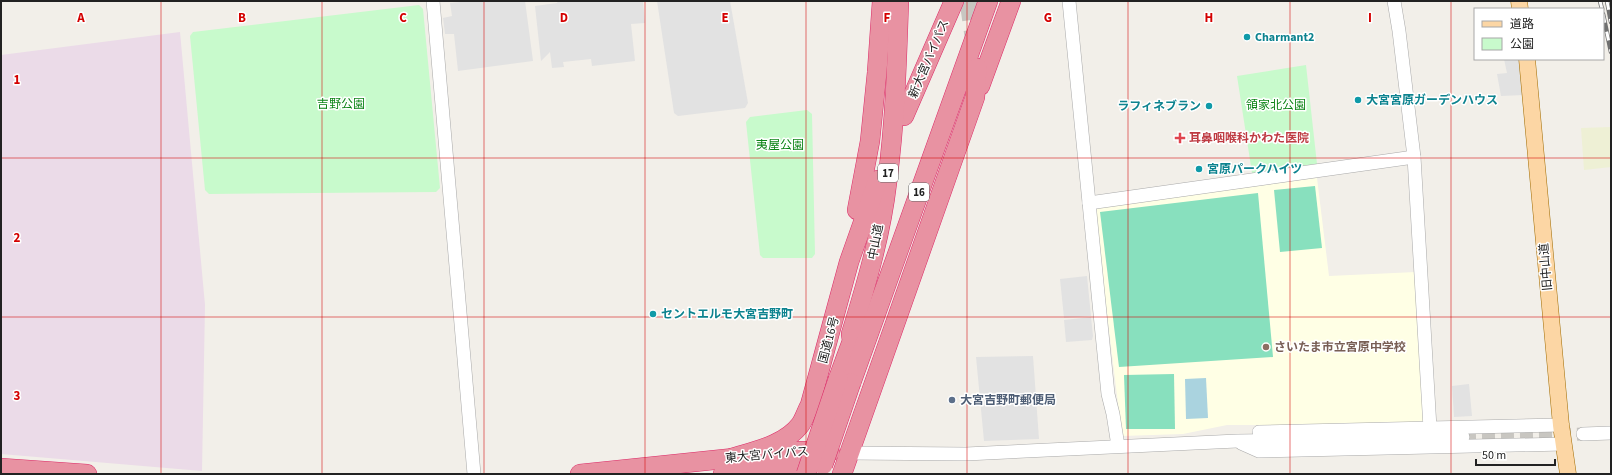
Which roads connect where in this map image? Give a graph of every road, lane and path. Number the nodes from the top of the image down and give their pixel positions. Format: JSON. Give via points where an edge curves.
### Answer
{"nodes":[{"id":1,"x":433,"y":1,"type":"edge"},
{"id":2,"x":882,"y":1,"type":"edge"},
{"id":3,"x":899,"y":1,"type":"edge"},
{"id":4,"x":954,"y":1,"type":"edge"},
{"id":5,"x":978,"y":1,"type":"edge"},
{"id":6,"x":988,"y":1,"type":"edge"},
{"id":7,"x":1012,"y":1,"type":"edge"},
{"id":8,"x":1068,"y":1,"type":"edge"},
{"id":9,"x":1394,"y":1,"type":"edge"},
{"id":10,"x":1527,"y":60,"type":"edge"},
{"id":11,"x":977,"y":68,"type":"dead end"},
{"id":12,"x":975,"y":97,"type":"junction"},
{"id":13,"x":904,"y":116,"type":"dead end"},
{"id":14,"x":1414,"y":157,"type":"junction"},
{"id":15,"x":878,"y":180,"type":"dead end"},
{"id":16,"x":1089,"y":203,"type":"junction"},
{"id":17,"x":849,"y":262,"type":"junction"},
{"id":18,"x":852,"y":341,"type":"junction"},
{"id":19,"x":844,"y":381,"type":"junction"},
{"id":20,"x":810,"y":405,"type":"junction"},
{"id":21,"x":1561,"y":425,"type":"junction"},
{"id":22,"x":1501,"y":426,"type":"junction"},
{"id":23,"x":1430,"y":428,"type":"junction"},
{"id":24,"x":1611,"y":433,"type":"edge"},
{"id":25,"x":1583,"y":434,"type":"tunnel mouth"},
{"id":26,"x":1463,"y":437,"type":"tunnel mouth"},
{"id":27,"x":1237,"y":441,"type":"junction"},
{"id":28,"x":1563,"y":444,"type":"junction"},
{"id":29,"x":1118,"y":446,"type":"junction"},
{"id":30,"x":1501,"y":446,"type":"junction"},
{"id":31,"x":849,"y":453,"type":"junction"},
{"id":32,"x":727,"y":466,"type":"edge"},
{"id":33,"x":799,"y":466,"type":"edge"},
{"id":34,"x":1,"y":468,"type":"edge"},
{"id":35,"x":87,"y":474,"type":"edge"},
{"id":36,"x":474,"y":474,"type":"edge"},
{"id":37,"x":580,"y":474,"type":"edge"},
{"id":38,"x":820,"y":474,"type":"edge"},
{"id":39,"x":842,"y":474,"type":"edge"},
{"id":40,"x":1568,"y":474,"type":"edge"}],
"edges":[{"from":1,"to":36,"type":"street"},
{"from":2,"to":17,"type":"highway","via":[[870,141]]},
{"from":3,"to":18,"type":"highway","name":"中山道","number":"17","via":[[887,184],[872,265],[851,334]]},
{"from":4,"to":13,"type":"highway","name":"新大宮バイパス"},
{"from":5,"to":18,"type":"highway","number":"16","via":[[876,271],[856,336]]},
{"from":6,"to":19,"type":"highway","number":"16"},
{"from":7,"to":12,"type":"highway","number":"16"},
{"from":8,"to":16,"type":"street"},
{"from":9,"to":14,"type":"street"},
{"from":10,"to":21,"type":"main road","name":"旧中山道"},
{"from":11,"to":12,"type":"highway"},
{"from":12,"to":31,"type":"highway","number":"16"},
{"from":14,"to":16,"type":"street"},
{"from":14,"to":23,"type":"street"},
{"from":15,"to":17,"type":"highway","name":"国道16号"},
{"from":16,"to":29,"type":"street","via":[[1108,394]]},
{"from":17,"to":20,"type":"highway","name":"国道16号"},
{"from":18,"to":19,"type":"highway","name":"中山道","number":"17"},
{"from":19,"to":33,"type":"highway","name":"中山道","number":"17","bridge":true},
{"from":19,"to":38,"type":"highway","number":"17","bridge":true},
{"from":20,"to":31,"type":"highway","via":[[819,430],[840,449]]},
{"from":20,"to":32,"type":"highway","name":"国道16号","via":[[800,425],[792,434]]},
{"from":21,"to":22,"type":"street"},
{"from":21,"to":28,"type":"main road","name":"旧中山道"},
{"from":22,"to":23,"type":"street"},
{"from":22,"to":30,"type":"street","via":[[1504,436]]},
{"from":23,"to":27,"type":"street","via":[[1259,432]]},
{"from":24,"to":25,"type":"street"},
{"from":26,"to":27,"type":"street"},
{"from":27,"to":29,"type":"street"},
{"from":27,"to":30,"type":"street","via":[[1259,451]]},
{"from":28,"to":30,"type":"street"},
{"from":28,"to":40,"type":"main road","name":"旧中山道"},
{"from":29,"to":31,"type":"street","via":[[966,454]]},
{"from":31,"to":33,"type":"highway","name":"東大宮バイパス"},
{"from":31,"to":39,"type":"highway"},
{"from":32,"to":33,"type":"highway","name":"東大宮バイパス"},
{"from":32,"to":37,"type":"highway","name":"東大宮バイパス"},
{"from":34,"to":35,"type":"highway"}]}
